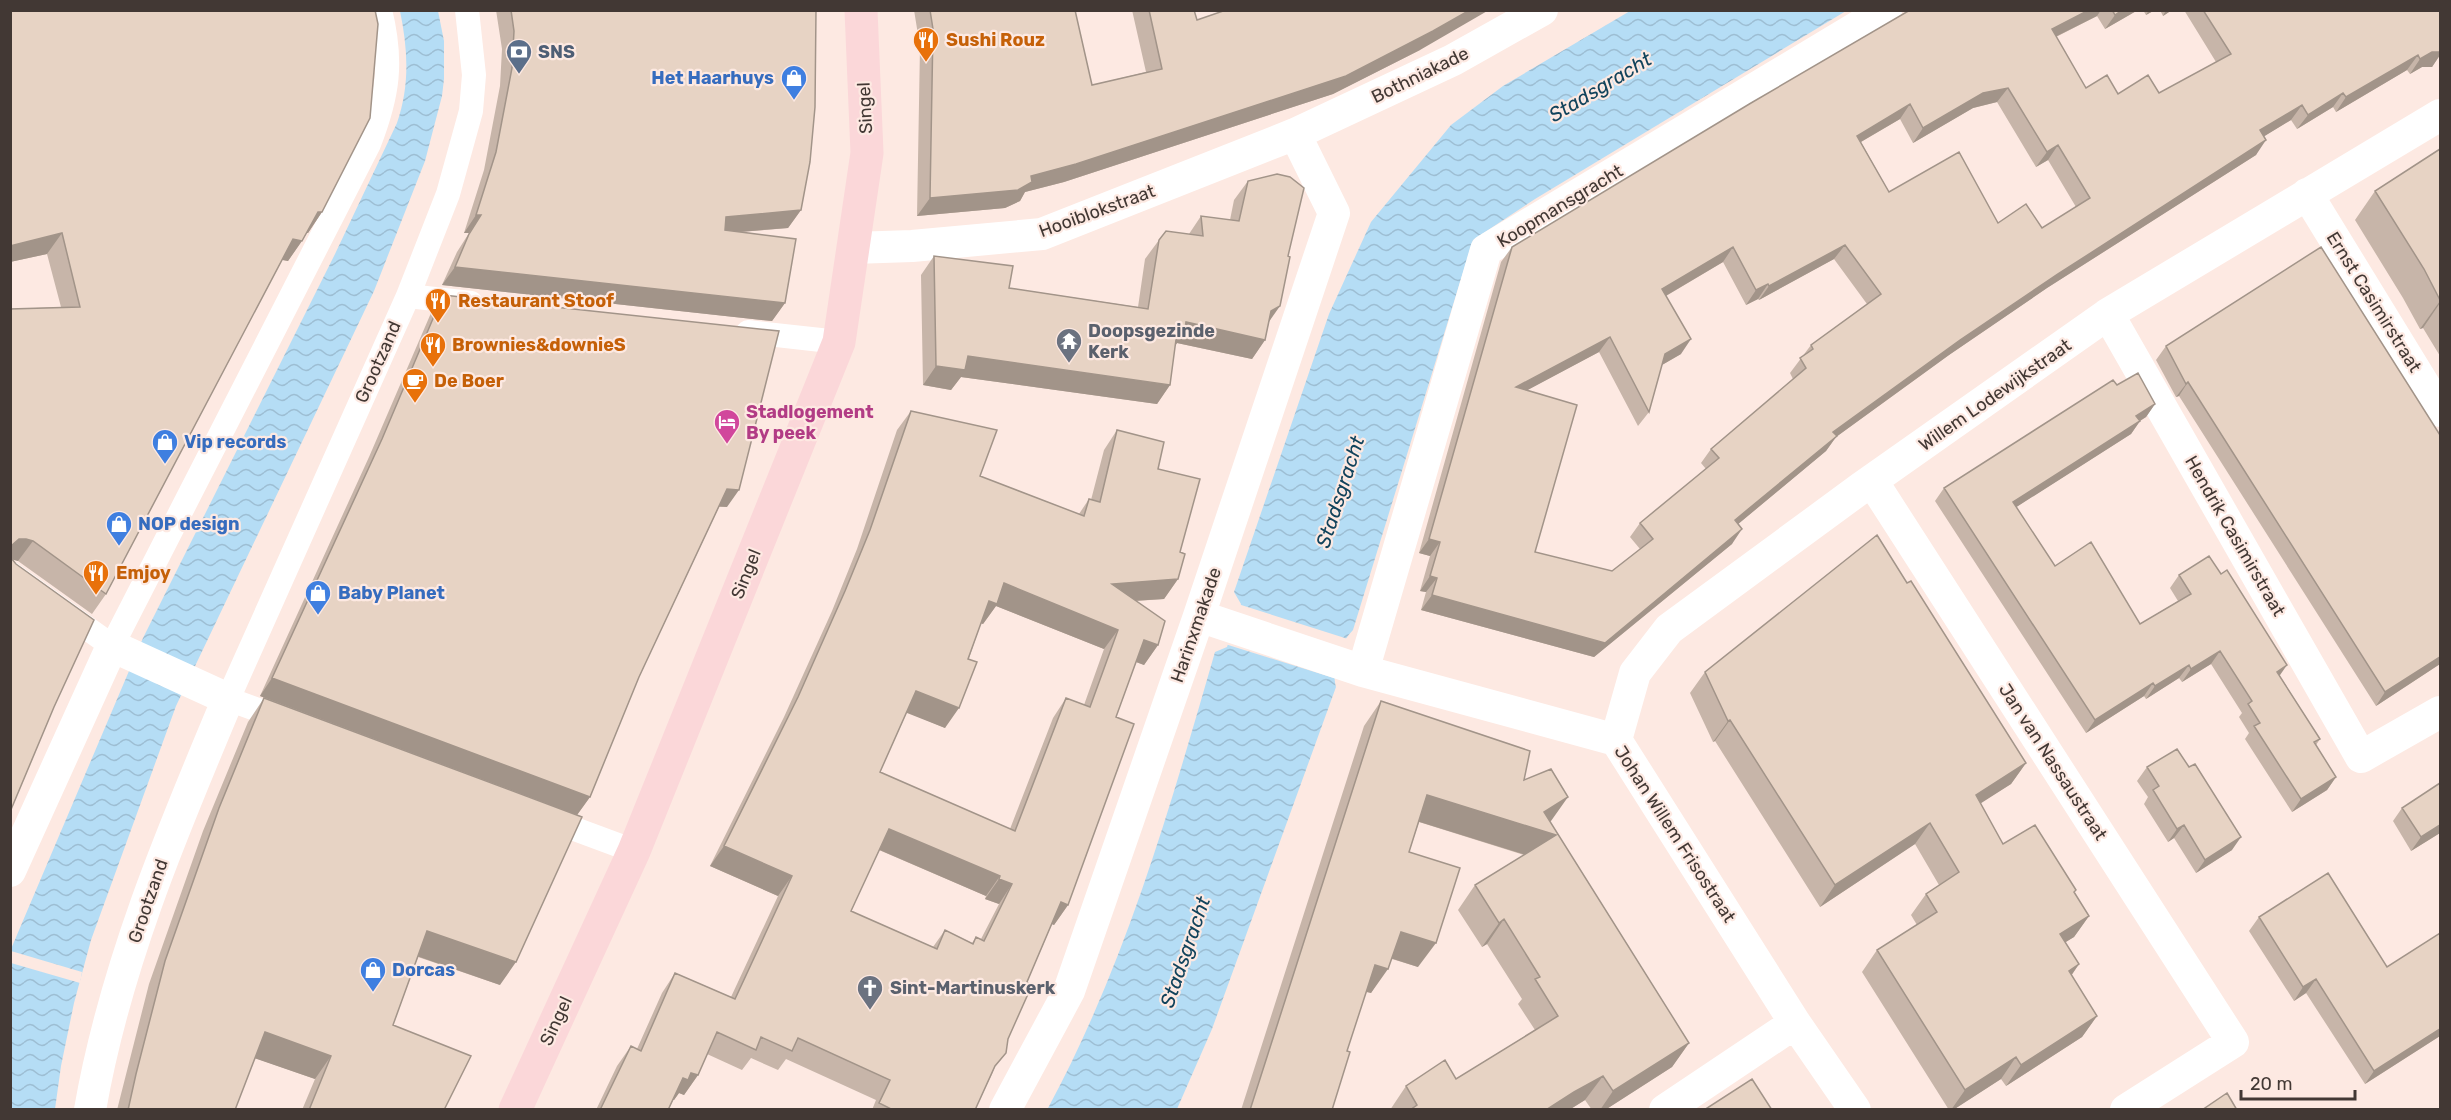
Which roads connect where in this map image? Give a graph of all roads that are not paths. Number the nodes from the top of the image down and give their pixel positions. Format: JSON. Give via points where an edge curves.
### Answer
{"nodes":[{"id":1,"x":380,"y":10,"type":"edge"},
{"id":2,"x":467,"y":10,"type":"edge"},
{"id":3,"x":861,"y":10,"type":"edge"},
{"id":4,"x":1542,"y":10,"type":"edge"},
{"id":5,"x":1886,"y":10,"type":"edge"},
{"id":6,"x":2440,"y":115,"type":"edge"},
{"id":7,"x":1295,"y":134,"type":"junction"},
{"id":8,"x":2307,"y":194,"type":"junction"},
{"id":9,"x":853,"y":248,"type":"junction"},
{"id":10,"x":408,"y":296,"type":"junction"},
{"id":11,"x":497,"y":306,"type":"edge"},
{"id":12,"x":2108,"y":314,"type":"junction"},
{"id":13,"x":729,"y":330,"type":"edge"},
{"id":14,"x":840,"y":342,"type":"junction"},
{"id":15,"x":2440,"y":411,"type":"edge"},
{"id":16,"x":1872,"y":481,"type":"junction"},
{"id":17,"x":10,"y":573,"type":"edge"},
{"id":18,"x":1212,"y":621,"type":"junction"},
{"id":19,"x":123,"y":651,"type":"junction"},
{"id":20,"x":1354,"y":667,"type":"junction"},
{"id":21,"x":228,"y":699,"type":"junction"},
{"id":22,"x":2440,"y":712,"type":"edge"},
{"id":23,"x":305,"y":728,"type":"edge"},
{"id":24,"x":1616,"y":740,"type":"junction"},
{"id":25,"x":524,"y":810,"type":"edge"},
{"id":26,"x":634,"y":851,"type":"junction"},
{"id":27,"x":10,"y":871,"type":"edge"},
{"id":28,"x":1795,"y":1023,"type":"junction"},
{"id":29,"x":90,"y":1110,"type":"edge"},
{"id":30,"x":515,"y":1110,"type":"edge"},
{"id":31,"x":1005,"y":1110,"type":"edge"},
{"id":32,"x":1665,"y":1110,"type":"edge"},
{"id":33,"x":1854,"y":1110,"type":"edge"},
{"id":34,"x":2126,"y":1110,"type":"edge"}],
"edges":[{"from":1,"to":19,"type":"street","via":[[387,76],[385,99],[369,144]]},
{"from":2,"to":10,"type":"street","name":"Grootzand","via":[[474,75],[471,111],[448,194]]},
{"from":3,"to":9,"type":"main road","name":"Singel","via":[[867,153]]},
{"from":4,"to":7,"type":"street","name":"Bothniakade","via":[[1453,60]]},
{"from":5,"to":20,"type":"street","name":"Koopmansgracht","via":[[1486,250]]},
{"from":6,"to":8,"type":"street","name":"Willem Lodewijkstraat"},
{"from":7,"to":9,"type":"street","name":"Hooiblokstraat","via":[[1042,234]]},
{"from":7,"to":18,"type":"street","name":"Harinxmakade","via":[[1334,213]]},
{"from":8,"to":12,"type":"street","name":"Willem Lodewijkstraat"},
{"from":8,"to":15,"type":"street","name":"Ernst Casimirstraat"},
{"from":9,"to":14,"type":"main road","name":"Singel"},
{"from":10,"to":11,"type":"street"},
{"from":10,"to":21,"type":"street","name":"Grootzand"},
{"from":12,"to":16,"type":"street","name":"Willem Lodewijkstraat"},
{"from":12,"to":22,"type":"street","name":"Hendrik Casimirstraat","via":[[2361,758]]},
{"from":13,"to":14,"type":"street"},
{"from":14,"to":26,"type":"main road","name":"Singel"},
{"from":16,"to":24,"type":"street","name":"Willem Lodewijkstraat","via":[[1669,629],[1635,673]]},
{"from":16,"to":34,"type":"street","name":"Jan van Nassaustraat","via":[[2234,1042]]},
{"from":17,"to":19,"type":"street"},
{"from":18,"to":20,"type":"street","name":"Johan Willem Frisostraat"},
{"from":18,"to":31,"type":"street","name":"Harinxmakade","via":[[1069,991]]},
{"from":19,"to":21,"type":"street"},
{"from":19,"to":27,"type":"street"},
{"from":20,"to":24,"type":"street","name":"Johan Willem Frisostraat"},
{"from":21,"to":23,"type":"street"},
{"from":21,"to":29,"type":"street","name":"Grootzand","via":[[170,837],[129,955],[107,1025]]},
{"from":24,"to":28,"type":"street","name":"Johan Willem Frisostraat"},
{"from":25,"to":26,"type":"street"},
{"from":26,"to":30,"type":"main road","name":"Singel"},
{"from":28,"to":32,"type":"street"},
{"from":28,"to":33,"type":"street","name":"Johan Willem Frisostraat"}]}
